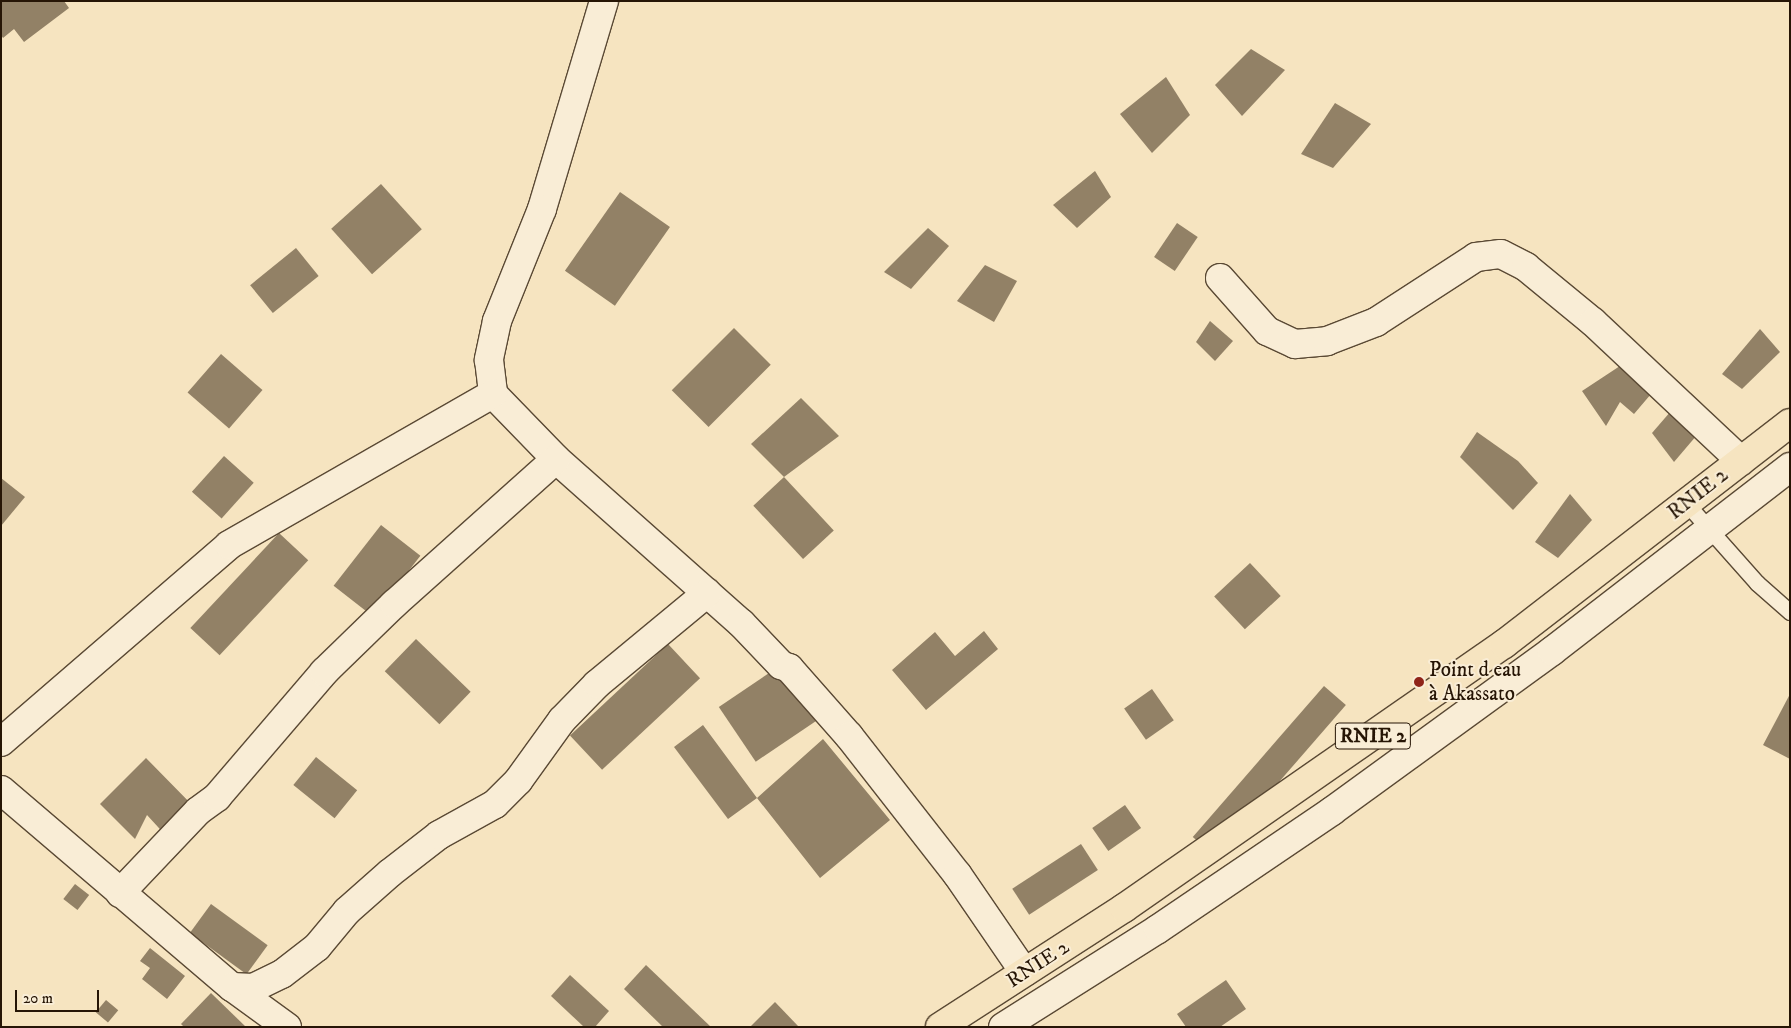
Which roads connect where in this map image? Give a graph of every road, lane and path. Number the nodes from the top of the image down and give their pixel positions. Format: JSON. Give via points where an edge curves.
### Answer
{"nodes":[{"id":1,"x":604,"y":1,"type":"edge"},
{"id":2,"x":1220,"y":278,"type":"dead end"},
{"id":3,"x":494,"y":394,"type":"junction"},
{"id":4,"x":1790,"y":423,"type":"edge"},
{"id":5,"x":556,"y":459,"type":"junction"},
{"id":6,"x":1741,"y":461,"type":"junction"},
{"id":7,"x":1790,"y":467,"type":"edge"},
{"id":8,"x":1686,"y":504,"type":"junction"},
{"id":9,"x":1710,"y":530,"type":"junction"},
{"id":10,"x":708,"y":593,"type":"junction"},
{"id":11,"x":1790,"y":612,"type":"edge"},
{"id":12,"x":1,"y":742,"type":"edge"},
{"id":13,"x":1,"y":790,"type":"edge"},
{"id":14,"x":120,"y":893,"type":"junction"},
{"id":15,"x":1024,"y":972,"type":"junction"},
{"id":16,"x":232,"y":987,"type":"junction"},
{"id":17,"x":979,"y":1003,"type":"junction"},
{"id":18,"x":1011,"y":1025,"type":"edge"},
{"id":19,"x":287,"y":1027,"type":"edge"},
{"id":20,"x":940,"y":1027,"type":"edge"}],
"edges":[{"from":1,"to":3,"type":"street","via":[[542,209],[497,321],[489,360]]},
{"from":2,"to":6,"type":"street","via":[[1267,331],[1295,344],[1327,341],[1376,322],[1476,257],[1501,254],[1526,267],[1593,322]]},
{"from":3,"to":5,"type":"street"},
{"from":3,"to":12,"type":"street","via":[[229,545]]},
{"from":4,"to":6,"type":"highway","name":"RNIE 2","number":"RNIE 2"},
{"from":5,"to":10,"type":"street"},
{"from":5,"to":14,"type":"street","via":[[394,604],[324,672],[217,797],[191,818]]},
{"from":6,"to":8,"type":"highway","name":"RNIE 2","number":"RNIE 2"},
{"from":7,"to":9,"type":"street"},
{"from":8,"to":9,"type":"lane"},
{"from":8,"to":15,"type":"highway","name":"RNIE 2","number":"RNIE 2","via":[[1504,644],[1148,892]]},
{"from":9,"to":11,"type":"lane","via":[[1757,583]]},
{"from":9,"to":18,"type":"street","via":[[1552,651],[1332,811]]},
{"from":10,"to":15,"type":"street","via":[[781,665],[789,668],[849,736],[957,874]]},
{"from":10,"to":16,"type":"street","via":[[598,684],[568,714],[518,781],[495,804],[439,836],[390,873],[347,911],[316,947],[282,974],[254,988]]},
{"from":13,"to":14,"type":"street"},
{"from":14,"to":16,"type":"street"},
{"from":15,"to":17,"type":"highway","name":"RNIE 2","number":"RNIE 2"},
{"from":16,"to":19,"type":"street"},
{"from":17,"to":18,"type":"street"},
{"from":17,"to":20,"type":"highway","name":"RNIE 2","number":"RNIE 2"}]}
